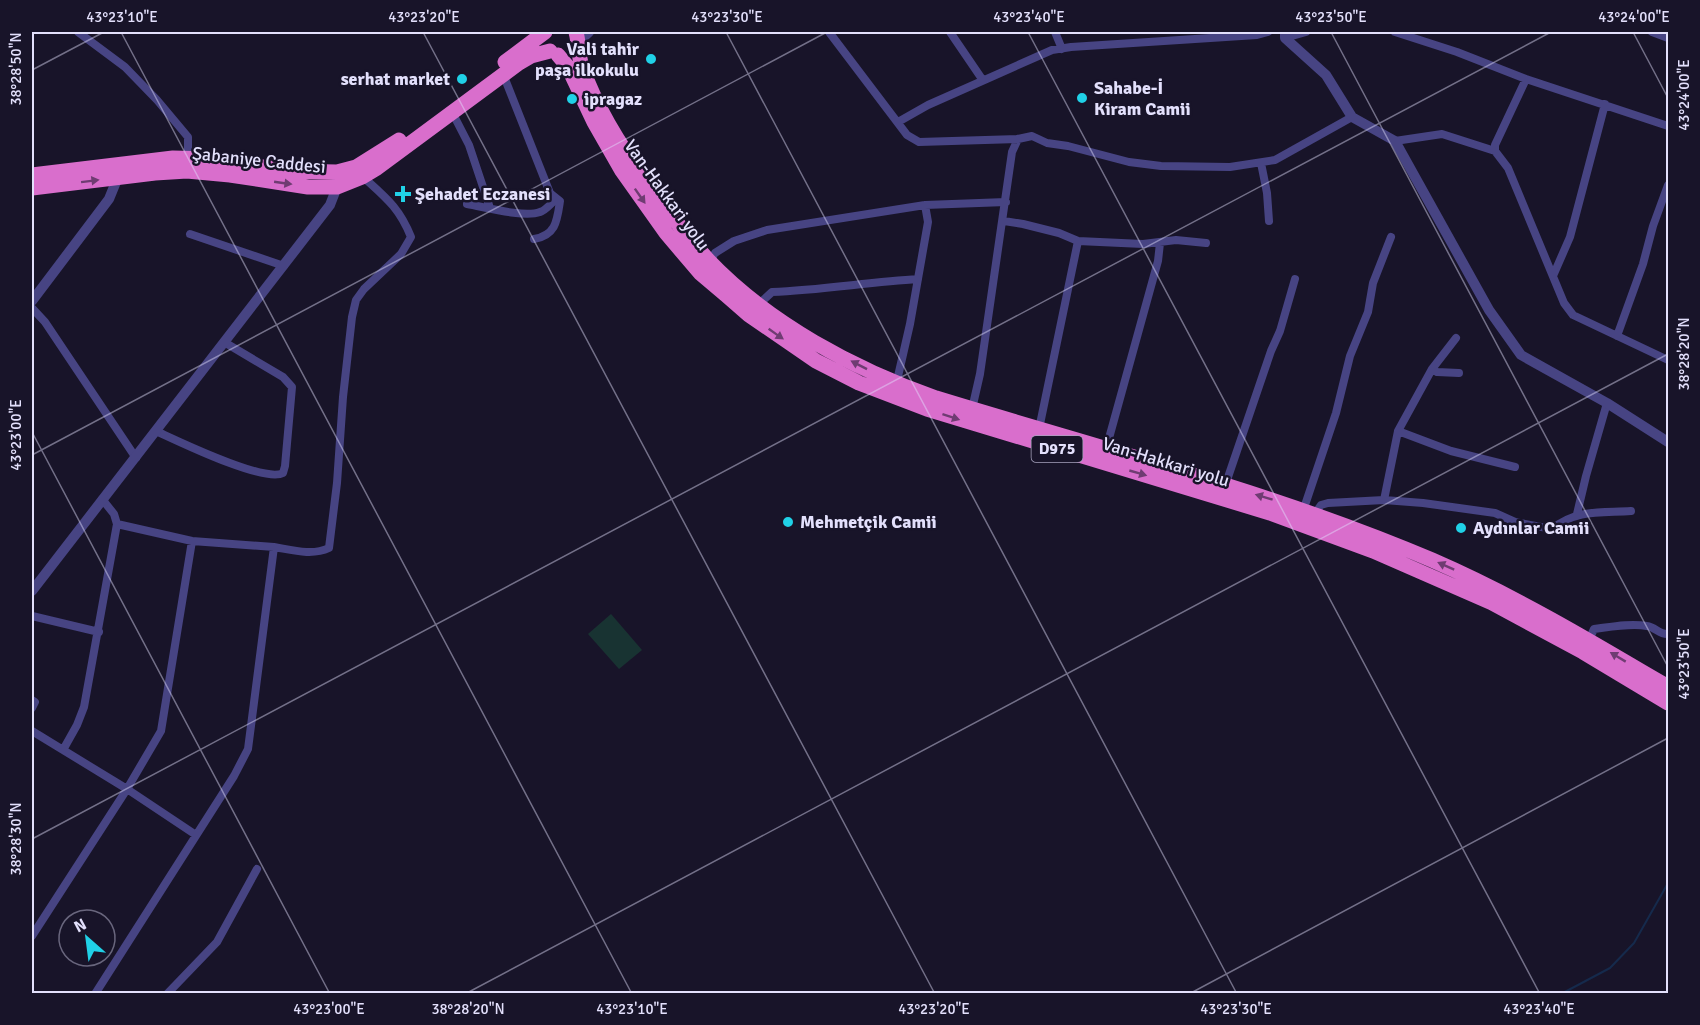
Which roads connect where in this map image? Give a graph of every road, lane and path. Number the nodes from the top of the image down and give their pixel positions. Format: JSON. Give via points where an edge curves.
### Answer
{"nodes":[{"id":1,"x":78,"y":32,"type":"edge"},
{"id":2,"x":545,"y":32,"type":"edge"},
{"id":3,"x":589,"y":32,"type":"edge"},
{"id":4,"x":829,"y":32,"type":"edge"},
{"id":5,"x":950,"y":32,"type":"edge"},
{"id":6,"x":1055,"y":32,"type":"edge"},
{"id":7,"x":1268,"y":32,"type":"edge"},
{"id":8,"x":1306,"y":32,"type":"edge"},
{"id":9,"x":1395,"y":32,"type":"edge"},
{"id":10,"x":1652,"y":32,"type":"edge"},
{"id":11,"x":1285,"y":35,"type":"edge"},
{"id":12,"x":576,"y":38,"type":"edge"},
{"id":13,"x":1668,"y":38,"type":"edge"},
{"id":14,"x":1062,"y":49,"type":"junction"},
{"id":15,"x":554,"y":53,"type":"junction"},
{"id":16,"x":503,"y":74,"type":"junction"},
{"id":17,"x":982,"y":79,"type":"junction"},
{"id":18,"x":1526,"y":79,"type":"junction"},
{"id":19,"x":1605,"y":104,"type":"junction"},
{"id":20,"x":452,"y":112,"type":"junction"},
{"id":21,"x":1352,"y":117,"type":"junction"},
{"id":22,"x":898,"y":122,"type":"junction"},
{"id":23,"x":1668,"y":126,"type":"edge"},
{"id":24,"x":1018,"y":139,"type":"junction"},
{"id":25,"x":1395,"y":141,"type":"junction"},
{"id":26,"x":1495,"y":151,"type":"junction"},
{"id":27,"x":188,"y":159,"type":"junction"},
{"id":28,"x":1261,"y":163,"type":"junction"},
{"id":29,"x":627,"y":167,"type":"junction"},
{"id":30,"x":359,"y":172,"type":"junction"},
{"id":31,"x":32,"y":175,"type":"edge"},
{"id":32,"x":118,"y":177,"type":"junction"},
{"id":33,"x":337,"y":180,"type":"junction"},
{"id":34,"x":1668,"y":185,"type":"edge"},
{"id":35,"x":32,"y":188,"type":"edge"},
{"id":36,"x":550,"y":193,"type":"junction"},
{"id":37,"x":1006,"y":202,"type":"junction"},
{"id":38,"x":467,"y":204,"type":"dead end"},
{"id":39,"x":925,"y":205,"type":"junction"},
{"id":40,"x":490,"y":208,"type":"junction"},
{"id":41,"x":1004,"y":221,"type":"junction"},
{"id":42,"x":1269,"y":221,"type":"dead end"},
{"id":43,"x":190,"y":234,"type":"dead end"},
{"id":44,"x":1391,"y":237,"type":"dead end"},
{"id":45,"x":534,"y":240,"type":"dead end"},
{"id":46,"x":1078,"y":241,"type":"junction"},
{"id":47,"x":1160,"y":243,"type":"junction"},
{"id":48,"x":1206,"y":243,"type":"dead end"},
{"id":49,"x":710,"y":261,"type":"junction"},
{"id":50,"x":284,"y":266,"type":"junction"},
{"id":51,"x":1553,"y":276,"type":"junction"},
{"id":52,"x":918,"y":279,"type":"junction"},
{"id":53,"x":1295,"y":279,"type":"dead end"},
{"id":54,"x":32,"y":301,"type":"edge"},
{"id":55,"x":759,"y":304,"type":"junction"},
{"id":56,"x":32,"y":308,"type":"edge"},
{"id":57,"x":1617,"y":336,"type":"junction"},
{"id":58,"x":1456,"y":338,"type":"dead end"},
{"id":59,"x":224,"y":342,"type":"junction"},
{"id":60,"x":823,"y":346,"type":"junction"},
{"id":61,"x":1668,"y":360,"type":"edge"},
{"id":62,"x":816,"y":361,"type":"junction"},
{"id":63,"x":1432,"y":369,"type":"junction"},
{"id":64,"x":1459,"y":373,"type":"dead end"},
{"id":65,"x":895,"y":391,"type":"junction"},
{"id":66,"x":1607,"y":403,"type":"junction"},
{"id":67,"x":972,"y":409,"type":"junction"},
{"id":68,"x":1039,"y":429,"type":"junction"},
{"id":69,"x":156,"y":431,"type":"junction"},
{"id":70,"x":1398,"y":431,"type":"junction"},
{"id":71,"x":1668,"y":442,"type":"edge"},
{"id":72,"x":1106,"y":449,"type":"junction"},
{"id":73,"x":136,"y":458,"type":"junction"},
{"id":74,"x":1515,"y":467,"type":"dead end"},
{"id":75,"x":1222,"y":491,"type":"junction"},
{"id":76,"x":102,"y":499,"type":"junction"},
{"id":77,"x":1384,"y":500,"type":"junction"},
{"id":78,"x":1631,"y":511,"type":"dead end"},
{"id":79,"x":1308,"y":513,"type":"junction"},
{"id":80,"x":1577,"y":514,"type":"junction"},
{"id":81,"x":117,"y":524,"type":"junction"},
{"id":82,"x":192,"y":541,"type":"junction"},
{"id":83,"x":274,"y":548,"type":"junction"},
{"id":84,"x":32,"y":591,"type":"edge"},
{"id":85,"x":32,"y":616,"type":"edge"},
{"id":86,"x":99,"y":632,"type":"junction"},
{"id":87,"x":1668,"y":634,"type":"edge"},
{"id":88,"x":1588,"y":640,"type":"junction"},
{"id":89,"x":1668,"y":687,"type":"edge"},
{"id":90,"x":32,"y":700,"type":"edge"},
{"id":91,"x":1668,"y":703,"type":"edge"},
{"id":92,"x":32,"y":708,"type":"edge"},
{"id":93,"x":32,"y":731,"type":"edge"},
{"id":94,"x":63,"y":750,"type":"junction"},
{"id":95,"x":127,"y":789,"type":"junction"},
{"id":96,"x":196,"y":836,"type":"junction"},
{"id":97,"x":257,"y":869,"type":"dead end"},
{"id":98,"x":32,"y":936,"type":"edge"},
{"id":99,"x":95,"y":993,"type":"edge"},
{"id":100,"x":167,"y":993,"type":"edge"}],
"edges":[{"from":1,"to":27,"type":"street","via":[[125,67],[157,99],[188,137]]},
{"from":2,"to":15,"type":"highway","name":"Van-Hakkari yolu","via":[[544,42]]},
{"from":2,"to":30,"type":"highway"},
{"from":3,"to":12,"type":"street"},
{"from":4,"to":22,"type":"street"},
{"from":5,"to":17,"type":"street"},
{"from":6,"to":14,"type":"street"},
{"from":7,"to":14,"type":"street"},
{"from":8,"to":11,"type":"street"},
{"from":9,"to":18,"type":"street"},
{"from":10,"to":13,"type":"street"},
{"from":11,"to":21,"type":"street","via":[[1326,75]]},
{"from":12,"to":15,"type":"highway","name":"Şabaniye Caddesi","via":[[569,52]]},
{"from":12,"to":29,"type":"highway","number":"D975","via":[[582,68]]},
{"from":14,"to":17,"type":"street"},
{"from":15,"to":16,"type":"highway","name":"Şabaniye Caddesi","via":[[531,56]]},
{"from":15,"to":29,"type":"highway","name":"Van-Hakkari yolu","number":"D975","via":[[568,67],[594,122]]},
{"from":16,"to":20,"type":"highway","name":"Şabaniye Caddesi"},
{"from":16,"to":36,"type":"street"},
{"from":17,"to":22,"type":"street"},
{"from":18,"to":19,"type":"street"},
{"from":18,"to":26,"type":"street"},
{"from":19,"to":23,"type":"street"},
{"from":19,"to":51,"type":"street","via":[[1570,237]]},
{"from":20,"to":30,"type":"highway","name":"Şabaniye Caddesi","via":[[385,163]]},
{"from":20,"to":40,"type":"street","via":[[469,145]]},
{"from":21,"to":25,"type":"street"},
{"from":21,"to":28,"type":"street","via":[[1275,160]]},
{"from":22,"to":24,"type":"street","via":[[907,135],[919,142]]},
{"from":24,"to":28,"type":"street","via":[[1032,136],[1047,143],[1161,166],[1230,167]]},
{"from":24,"to":37,"type":"street","via":[[1012,152]]},
{"from":25,"to":26,"type":"street","via":[[1442,134]]},
{"from":25,"to":66,"type":"street","via":[[1489,310],[1521,355]]},
{"from":26,"to":51,"type":"street","via":[[1508,168]]},
{"from":27,"to":31,"type":"highway"},
{"from":27,"to":33,"type":"highway","via":[[212,159]]},
{"from":28,"to":42,"type":"street"},
{"from":29,"to":49,"type":"highway","number":"D975"},
{"from":29,"to":62,"type":"highway","name":"Van-Hakkari yolu","number":"D975","one_way":true,"via":[[666,233],[700,273],[749,315]]},
{"from":30,"to":33,"type":"highway","name":"Şabaniye Caddesi"},
{"from":30,"to":83,"type":"street","via":[[403,216],[411,237],[401,254],[364,289],[352,317],[329,548],[321,552]]},
{"from":32,"to":33,"type":"highway","name":"Şabaniye Caddesi","one_way":true,"via":[[169,171],[212,172],[308,187]]},
{"from":35,"to":32,"type":"highway","name":"Şabaniye Caddesi","one_way":true},
{"from":32,"to":54,"type":"street","via":[[109,199]]},
{"from":33,"to":50,"type":"street","via":[[330,205]]},
{"from":34,"to":57,"type":"street"},
{"from":36,"to":40,"type":"street","via":[[552,203],[541,212]]},
{"from":36,"to":45,"type":"street","via":[[560,201],[553,230]]},
{"from":37,"to":39,"type":"street"},
{"from":37,"to":41,"type":"street"},
{"from":38,"to":40,"type":"street"},
{"from":39,"to":49,"type":"street","via":[[767,230],[734,241]]},
{"from":39,"to":52,"type":"street","via":[[928,222]]},
{"from":41,"to":46,"type":"street"},
{"from":41,"to":67,"type":"street"},
{"from":43,"to":50,"type":"street"},
{"from":44,"to":79,"type":"street","via":[[1350,356]]},
{"from":46,"to":47,"type":"street"},
{"from":46,"to":68,"type":"street"},
{"from":47,"to":48,"type":"street"},
{"from":47,"to":72,"type":"street"},
{"from":49,"to":55,"type":"highway","number":"D975"},
{"from":50,"to":59,"type":"street"},
{"from":51,"to":57,"type":"street","via":[[1573,315]]},
{"from":52,"to":55,"type":"street","via":[[772,292]]},
{"from":52,"to":65,"type":"street"},
{"from":53,"to":75,"type":"street"},
{"from":55,"to":60,"type":"highway","number":"D975"},
{"from":56,"to":73,"type":"street"},
{"from":57,"to":61,"type":"street"},
{"from":58,"to":63,"type":"street"},
{"from":59,"to":69,"type":"street"},
{"from":59,"to":69,"type":"street","via":[[283,377],[292,387],[283,473],[278,476],[240,466]]},
{"from":60,"to":62,"type":"highway"},
{"from":65,"to":60,"type":"highway","number":"D975","one_way":true},
{"from":62,"to":65,"type":"highway","name":"Van-Hakkari yolu","number":"D975"},
{"from":63,"to":64,"type":"street"},
{"from":63,"to":70,"type":"street"},
{"from":65,"to":67,"type":"highway","number":"D975"},
{"from":65,"to":75,"type":"highway","name":"Van-Hakkari yolu","number":"D975","one_way":true,"via":[[966,422]]},
{"from":66,"to":71,"type":"street"},
{"from":66,"to":80,"type":"street"},
{"from":67,"to":68,"type":"highway","number":"D975"},
{"from":68,"to":72,"type":"highway","number":"D975"},
{"from":69,"to":73,"type":"street"},
{"from":70,"to":74,"type":"street","via":[[1451,452]]},
{"from":70,"to":77,"type":"street"},
{"from":72,"to":75,"type":"highway","number":"D975"},
{"from":73,"to":76,"type":"street"},
{"from":79,"to":75,"type":"highway","number":"D975","one_way":true},
{"from":75,"to":91,"type":"highway","name":"Van-Hakkari yolu","number":"D975","via":[[1457,586],[1538,626]]},
{"from":76,"to":81,"type":"street"},
{"from":76,"to":84,"type":"street"},
{"from":77,"to":79,"type":"street","via":[[1328,503]]},
{"from":77,"to":80,"type":"street","via":[[1495,513],[1515,522],[1552,529]]},
{"from":78,"to":80,"type":"street"},
{"from":88,"to":79,"type":"highway","number":"D975","one_way":true,"via":[[1461,573]]},
{"from":81,"to":82,"type":"street"},
{"from":81,"to":86,"type":"street"},
{"from":82,"to":83,"type":"street"},
{"from":82,"to":95,"type":"street","via":[[161,731]]},
{"from":83,"to":96,"type":"street","via":[[248,748]]},
{"from":85,"to":86,"type":"street"},
{"from":86,"to":94,"type":"street","via":[[84,707]]},
{"from":87,"to":88,"type":"street","via":[[1648,626],[1618,626],[1594,629]]},
{"from":89,"to":88,"type":"highway","number":"D975","one_way":true},
{"from":90,"to":92,"type":"street"},
{"from":93,"to":94,"type":"street"},
{"from":94,"to":95,"type":"street"},
{"from":95,"to":96,"type":"street"},
{"from":95,"to":98,"type":"street"},
{"from":96,"to":99,"type":"street"},
{"from":97,"to":100,"type":"street","via":[[217,942]]}]}
